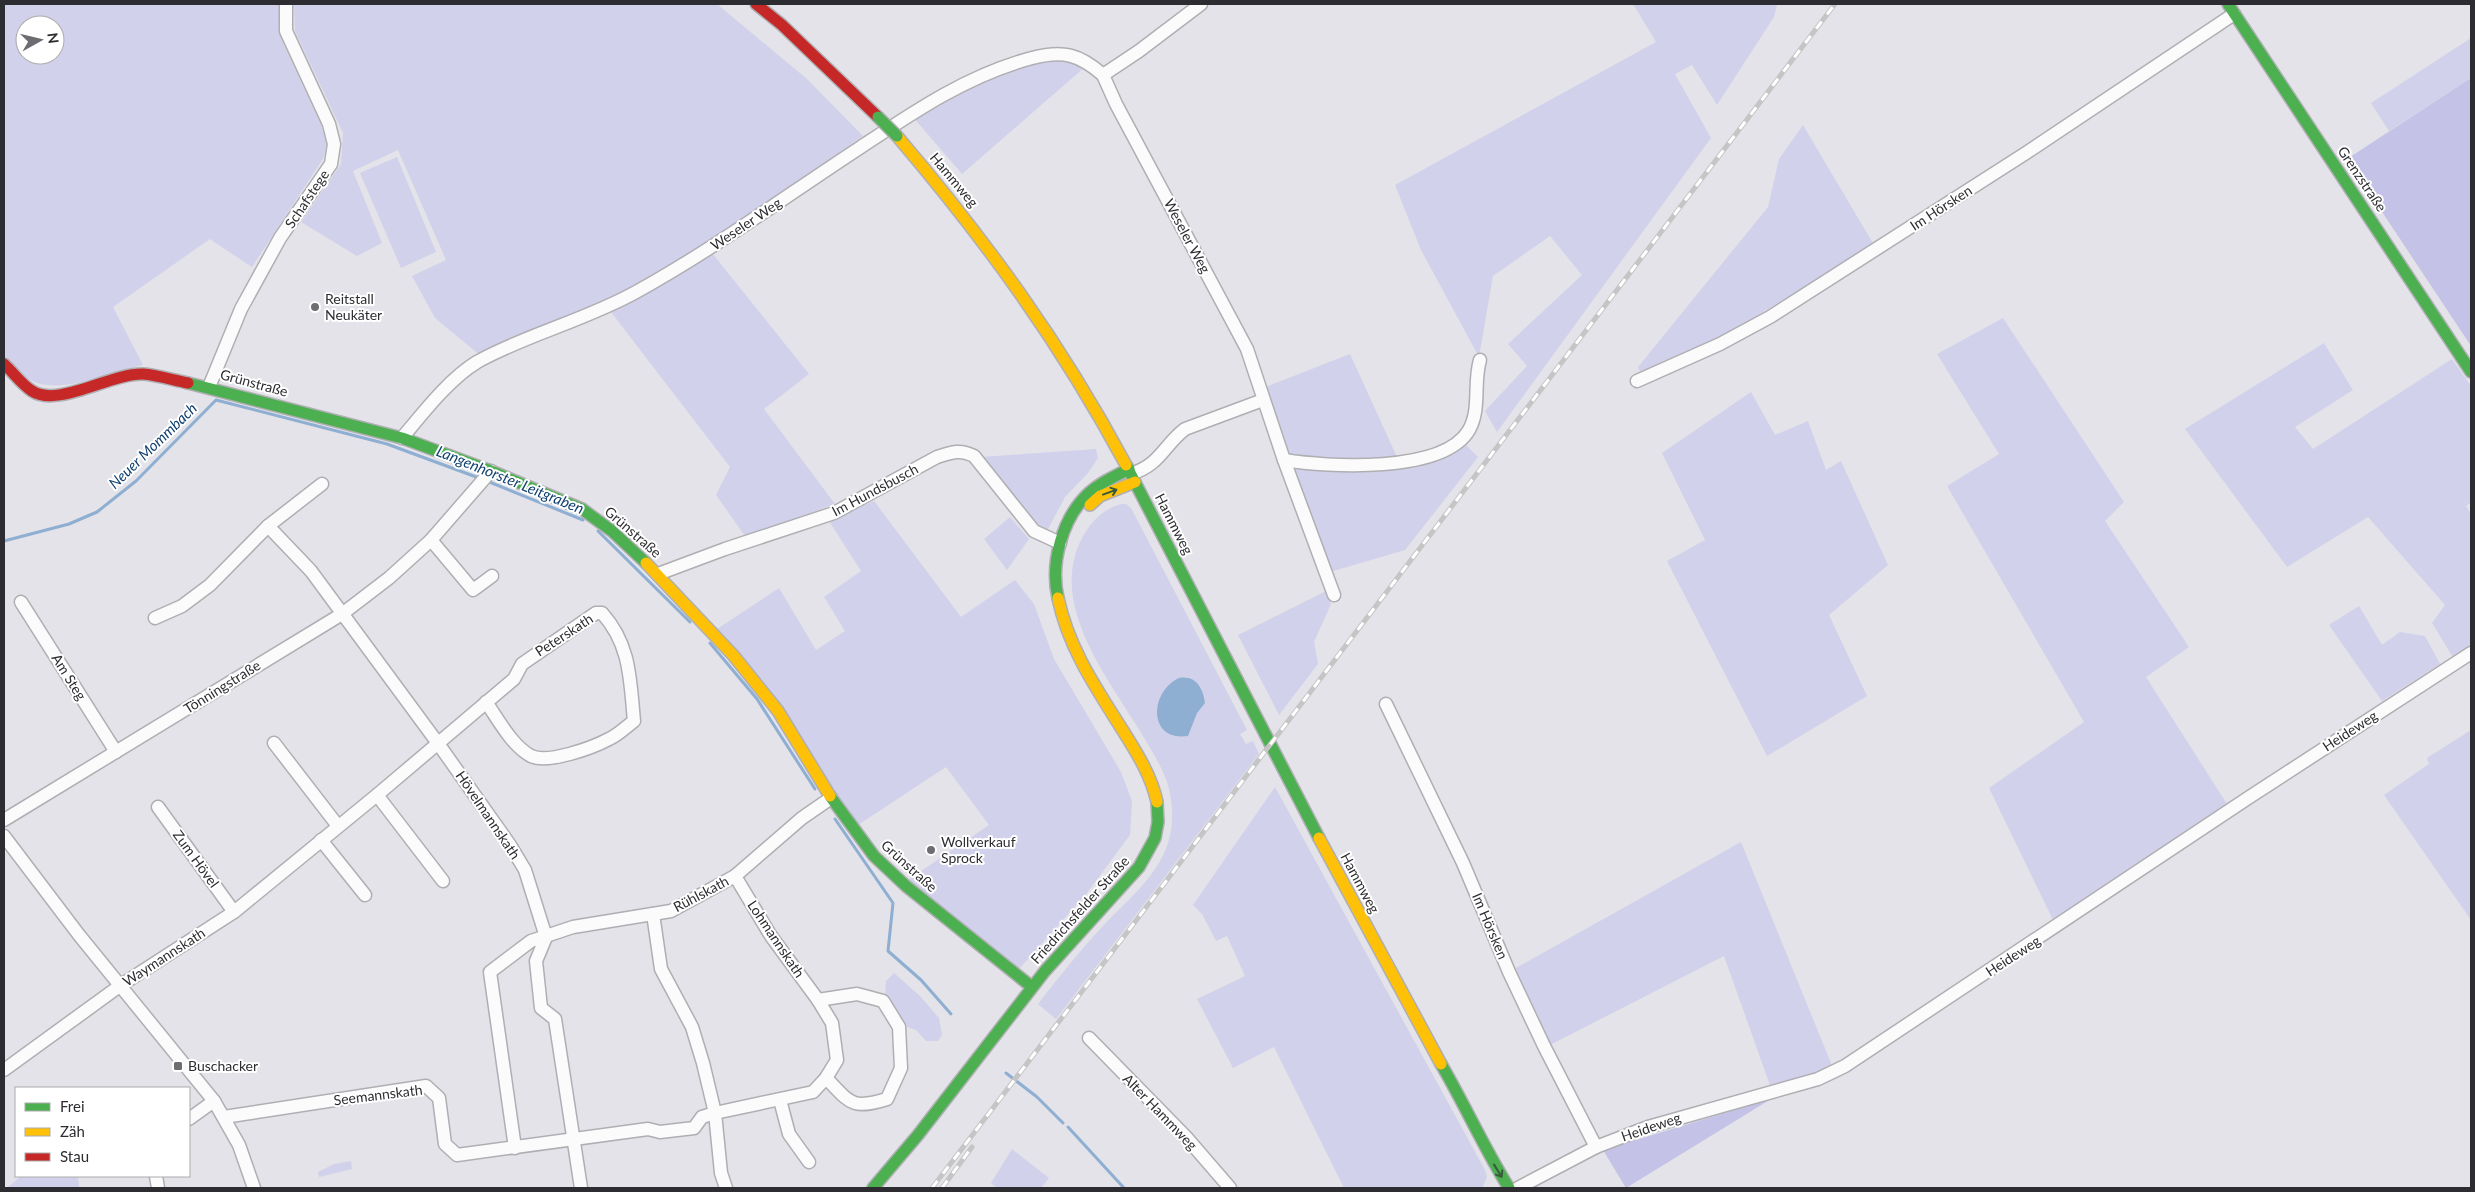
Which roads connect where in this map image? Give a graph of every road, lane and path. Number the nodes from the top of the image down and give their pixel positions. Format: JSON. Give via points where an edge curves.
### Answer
{"nodes":[{"id":1,"x":286,"y":4,"type":"edge"},
{"id":2,"x":756,"y":4,"type":"edge"},
{"id":3,"x":1201,"y":4,"type":"edge"},
{"id":4,"x":2231,"y":9,"type":"edge"},
{"id":5,"x":1103,"y":75,"type":"junction"},
{"id":6,"x":1480,"y":360,"type":"dead end"},
{"id":7,"x":4,"y":364,"type":"edge"},
{"id":8,"x":2471,"y":372,"type":"edge"},
{"id":9,"x":1637,"y":381,"type":"dead end"},
{"id":10,"x":209,"y":387,"type":"junction"},
{"id":11,"x":1263,"y":400,"type":"junction"},
{"id":12,"x":402,"y":438,"type":"junction"},
{"id":13,"x":1284,"y":460,"type":"junction"},
{"id":14,"x":492,"y":471,"type":"junction"},
{"id":15,"x":1132,"y":475,"type":"junction"},
{"id":16,"x":322,"y":484,"type":"dead end"},
{"id":17,"x":268,"y":526,"type":"junction"},
{"id":18,"x":1062,"y":538,"type":"junction"},
{"id":19,"x":431,"y":540,"type":"junction"},
{"id":20,"x":658,"y":574,"type":"junction"},
{"id":21,"x":492,"y":576,"type":"dead end"},
{"id":22,"x":1334,"y":595,"type":"dead end"},
{"id":23,"x":21,"y":602,"type":"dead end"},
{"id":24,"x":342,"y":614,"type":"junction"},
{"id":25,"x":155,"y":618,"type":"dead end"},
{"id":26,"x":2471,"y":653,"type":"edge"},
{"id":27,"x":486,"y":702,"type":"junction"},
{"id":28,"x":1386,"y":704,"type":"dead end"},
{"id":29,"x":437,"y":742,"type":"junction"},
{"id":30,"x":274,"y":743,"type":"dead end"},
{"id":31,"x":116,"y":752,"type":"junction"},
{"id":32,"x":376,"y":795,"type":"junction"},
{"id":33,"x":831,"y":798,"type":"junction"},
{"id":34,"x":158,"y":807,"type":"dead end"},
{"id":35,"x":4,"y":820,"type":"edge"},
{"id":36,"x":338,"y":826,"type":"junction"},
{"id":37,"x":4,"y":836,"type":"edge"},
{"id":38,"x":321,"y":840,"type":"junction"},
{"id":39,"x":735,"y":876,"type":"junction"},
{"id":40,"x":443,"y":881,"type":"dead end"},
{"id":41,"x":365,"y":895,"type":"dead end"},
{"id":42,"x":234,"y":912,"type":"junction"},
{"id":43,"x":653,"y":914,"type":"junction"},
{"id":44,"x":546,"y":937,"type":"junction"},
{"id":45,"x":121,"y":985,"type":"junction"},
{"id":46,"x":1032,"y":987,"type":"junction"},
{"id":47,"x":818,"y":1000,"type":"junction"},
{"id":48,"x":1089,"y":1038,"type":"dead end"},
{"id":49,"x":4,"y":1070,"type":"edge"},
{"id":50,"x":826,"y":1078,"type":"junction"},
{"id":51,"x":780,"y":1100,"type":"junction"},
{"id":52,"x":214,"y":1101,"type":"junction"},
{"id":53,"x":715,"y":1113,"type":"junction"},
{"id":54,"x":224,"y":1117,"type":"junction"},
{"id":55,"x":190,"y":1118,"type":"edge"},
{"id":56,"x":574,"y":1140,"type":"junction"},
{"id":57,"x":1596,"y":1146,"type":"junction"},
{"id":58,"x":514,"y":1148,"type":"junction"},
{"id":59,"x":809,"y":1162,"type":"dead end"},
{"id":60,"x":254,"y":1188,"type":"edge"},
{"id":61,"x":581,"y":1188,"type":"edge"},
{"id":62,"x":726,"y":1188,"type":"edge"},
{"id":63,"x":873,"y":1188,"type":"edge"},
{"id":64,"x":1230,"y":1188,"type":"edge"},
{"id":65,"x":1517,"y":1188,"type":"edge"}],
"edges":[{"from":1,"to":10,"type":"street","name":"Schafstege","via":[[286,31],[329,124],[334,144],[331,164],[280,238],[241,309]]},
{"from":2,"to":15,"type":"main road","name":"Hammweg","bridge":true,"via":[[897,136],[972,225],[1042,322],[1084,388]]},
{"from":3,"to":5,"type":"street"},
{"from":4,"to":8,"type":"main road","name":"Grenzstraße"},
{"from":4,"to":9,"type":"street","name":"Im Hörsken","via":[[2009,164],[1770,317],[1720,344]]},
{"from":5,"to":11,"type":"street","name":"Weseler Weg","via":[[1247,349]]},
{"from":5,"to":12,"type":"street","name":"Weseler Weg","via":[[1089,62],[1072,55],[1057,54],[1006,66],[938,96],[719,243],[635,293],[476,363],[439,395]]},
{"from":6,"to":13,"type":"street","via":[[1474,419],[1460,442],[1449,448],[1424,457],[1351,466]]},
{"from":7,"to":10,"type":"main road","name":"Grünstraße","via":[[32,390],[45,395],[59,395],[112,379],[142,374]]},
{"from":10,"to":12,"type":"main road","name":"Grünstraße"},
{"from":11,"to":13,"type":"street","name":"Weseler Weg"},
{"from":11,"to":15,"type":"street","via":[[1186,429],[1177,435],[1156,462]]},
{"from":12,"to":14,"type":"main road","name":"Grünstraße"},
{"from":13,"to":22,"type":"street","name":"Weseler Weg"},
{"from":14,"to":19,"type":"street","name":"Tönningstraße"},
{"from":14,"to":20,"type":"main road","name":"Grünstraße","via":[[582,508]]},
{"from":15,"to":18,"type":"main road","via":[[1082,512]]},
{"from":15,"to":65,"type":"main road","name":"Hammweg","via":[[1379,950],[1474,1122],[1488,1155]]},
{"from":16,"to":17,"type":"street"},
{"from":17,"to":24,"type":"street","name":"Hövelmannskath","via":[[311,571]]},
{"from":17,"to":25,"type":"street","via":[[210,585],[182,606]]},
{"from":18,"to":20,"type":"street","name":"Im Hundsbusch","via":[[1034,531],[974,456],[963,451],[950,452],[834,513],[725,548]]},
{"from":18,"to":46,"type":"main road","name":"Friedrichsfelder Straße","via":[[1055,570],[1057,603],[1069,641],[1147,772],[1157,798],[1158,825],[1142,863]]},
{"from":19,"to":21,"type":"street","via":[[473,590]]},
{"from":19,"to":24,"type":"street","name":"Tönningstraße"},
{"from":20,"to":33,"type":"main road","name":"Grünstraße","via":[[733,655],[778,711]]},
{"from":23,"to":31,"type":"street","name":"Am Steg"},
{"from":24,"to":29,"type":"street","name":"Hövelmannskath"},
{"from":24,"to":31,"type":"street","name":"Tönningstraße"},
{"from":26,"to":57,"type":"street","name":"Heideweg","via":[[1839,1070],[1818,1079],[1648,1127]]},
{"from":27,"to":27,"type":"street","name":"Peterskath","via":[[514,679],[522,664],[542,648],[602,613],[613,624],[627,655],[634,721],[610,739],[546,759],[531,756],[518,746]]},
{"from":27,"to":29,"type":"street","name":"Peterskath"},
{"from":28,"to":57,"type":"street","name":"Im Hörsken","via":[[1463,863],[1544,1046]]},
{"from":29,"to":32,"type":"street","name":"Waymannskath"},
{"from":29,"to":44,"type":"street","name":"Hövelmannskath","via":[[525,870]]},
{"from":30,"to":36,"type":"street"},
{"from":31,"to":35,"type":"street","name":"Tönningstraße"},
{"from":32,"to":36,"type":"street","name":"Waymannskath"},
{"from":32,"to":40,"type":"street"},
{"from":33,"to":39,"type":"street","name":"Rühlskath","via":[[802,818]]},
{"from":33,"to":46,"type":"main road","name":"Grünstraße","via":[[874,856],[906,886]]},
{"from":34,"to":42,"type":"street","name":"Zum Hövel"},
{"from":36,"to":38,"type":"street","name":"Waymannskath"},
{"from":37,"to":45,"type":"street"},
{"from":38,"to":41,"type":"street"},
{"from":38,"to":42,"type":"street","name":"Waymannskath"},
{"from":39,"to":43,"type":"street","name":"Rühlskath","via":[[671,911]]},
{"from":39,"to":47,"type":"street","name":"Lohmannskath","via":[[771,936]]},
{"from":42,"to":45,"type":"street","name":"Waymannskath"},
{"from":43,"to":44,"type":"street","name":"Rühlskath","via":[[573,927]]},
{"from":43,"to":53,"type":"street","via":[[661,969],[692,1027]]},
{"from":44,"to":56,"type":"street","via":[[536,961],[541,1008],[555,1019]]},
{"from":44,"to":58,"type":"street","via":[[531,940],[490,972]]},
{"from":45,"to":49,"type":"street","name":"Waymannskath"},
{"from":45,"to":52,"type":"street"},
{"from":46,"to":63,"type":"main road","name":"Friedrichsfelder Straße","via":[[908,1149]]},
{"from":47,"to":50,"type":"street","name":"Lohmannskath","via":[[832,1023],[837,1060]]},
{"from":47,"to":50,"type":"street","via":[[857,994],[883,1001],[899,1027],[901,1068],[887,1099],[866,1105],[848,1101]]},
{"from":48,"to":64,"type":"street","name":"Alter Hammweg"},
{"from":50,"to":51,"type":"street","name":"Lohmannskath","via":[[813,1092]]},
{"from":51,"to":53,"type":"street","name":"Lohmannskath"},
{"from":51,"to":59,"type":"street","via":[[789,1134]]},
{"from":52,"to":54,"type":"street"},
{"from":52,"to":55,"type":"street"},
{"from":53,"to":56,"type":"street","name":"Lohmannskath","via":[[702,1117],[694,1128],[660,1132],[648,1129]]},
{"from":53,"to":62,"type":"street"},
{"from":54,"to":58,"type":"street","name":"Seemannskath","via":[[426,1086],[439,1098],[445,1144],[457,1155]]},
{"from":54,"to":60,"type":"street","via":[[239,1146]]},
{"from":56,"to":58,"type":"street","name":"Seemannskath"},
{"from":56,"to":61,"type":"street"},
{"from":57,"to":65,"type":"street","name":"Heideweg"}]}
